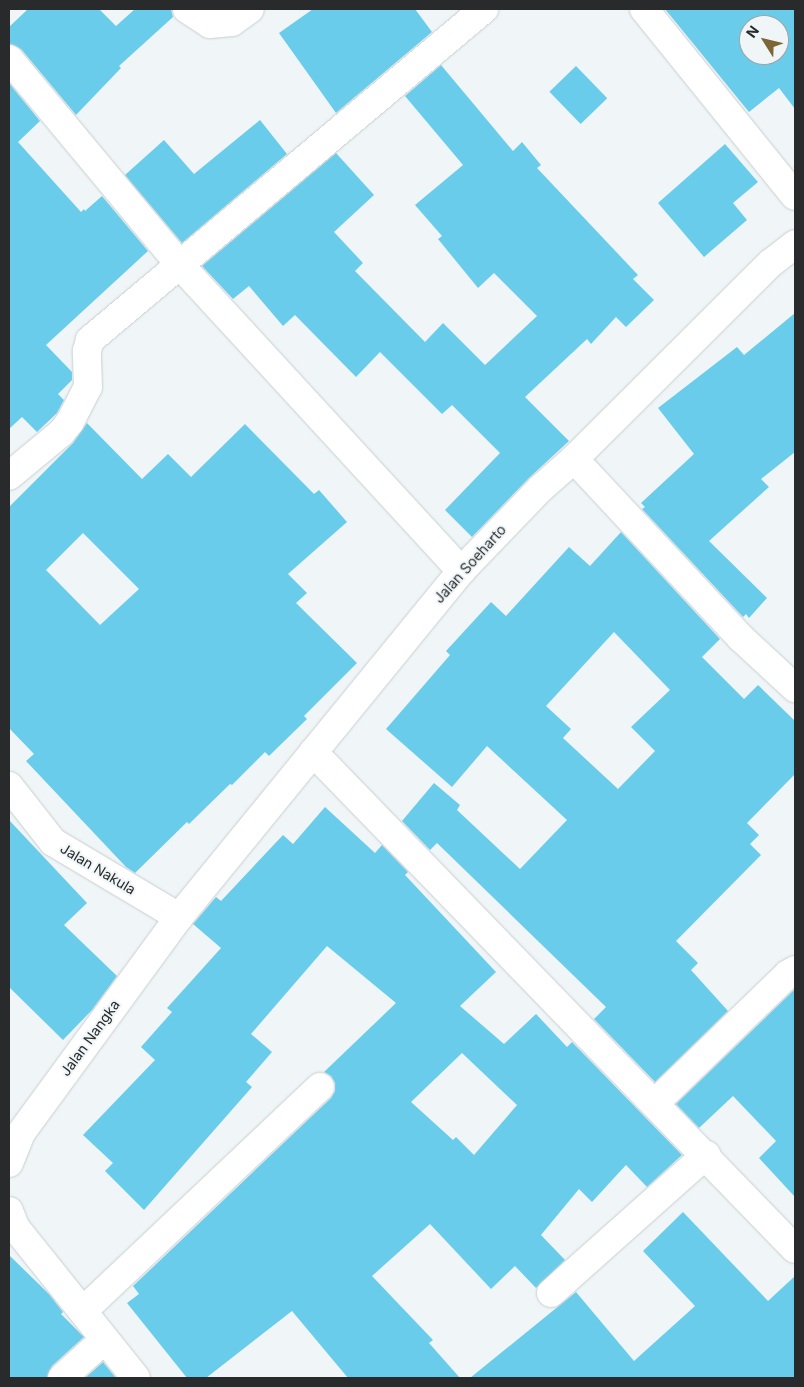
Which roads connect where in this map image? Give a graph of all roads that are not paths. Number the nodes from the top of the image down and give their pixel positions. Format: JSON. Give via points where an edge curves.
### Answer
{"nodes":[{"id":1,"x":187,"y":9,"type":"edge"},
{"id":2,"x":250,"y":9,"type":"edge"},
{"id":3,"x":484,"y":9,"type":"edge"},
{"id":4,"x":644,"y":9,"type":"edge"},
{"id":5,"x":9,"y":59,"type":"edge"},
{"id":6,"x":795,"y":196,"type":"edge"},
{"id":7,"x":795,"y":244,"type":"edge"},
{"id":8,"x":179,"y":264,"type":"junction"},
{"id":9,"x":574,"y":459,"type":"junction"},
{"id":10,"x":9,"y":476,"type":"edge"},
{"id":11,"x":461,"y":571,"type":"junction"},
{"id":12,"x":795,"y":688,"type":"edge"},
{"id":13,"x":313,"y":752,"type":"junction"},
{"id":14,"x":10,"y":791,"type":"edge"},
{"id":15,"x":179,"y":917,"type":"junction"},
{"id":16,"x":795,"y":970,"type":"edge"},
{"id":17,"x":320,"y":1087,"type":"dead end"},
{"id":18,"x":655,"y":1103,"type":"junction"},
{"id":19,"x":706,"y":1155,"type":"junction"},
{"id":20,"x":9,"y":1159,"type":"edge"},
{"id":21,"x":9,"y":1212,"type":"edge"},
{"id":22,"x":795,"y":1249,"type":"edge"},
{"id":23,"x":552,"y":1293,"type":"dead end"},
{"id":24,"x":83,"y":1312,"type":"junction"},
{"id":25,"x":104,"y":1340,"type":"junction"},
{"id":26,"x":62,"y":1378,"type":"edge"},
{"id":27,"x":136,"y":1378,"type":"edge"}],
"edges":[{"from":1,"to":2,"type":"street","via":[[210,24],[232,22]]},
{"from":3,"to":8,"type":"street"},
{"from":4,"to":6,"type":"street"},
{"from":5,"to":8,"type":"street"},
{"from":7,"to":9,"type":"street","name":"Jalan Soeharto","via":[[771,263]]},
{"from":8,"to":10,"type":"street","via":[[90,340],[87,350],[88,387],[70,422]]},
{"from":8,"to":11,"type":"street"},
{"from":9,"to":11,"type":"street","name":"Jalan Soeharto","via":[[540,489]]},
{"from":9,"to":12,"type":"street","via":[[741,638]]},
{"from":11,"to":13,"type":"street","name":"Jalan Soeharto"},
{"from":13,"to":15,"type":"street","name":"Jalan Soeharto"},
{"from":13,"to":18,"type":"street"},
{"from":14,"to":15,"type":"street","name":"Jalan Nakula","via":[[53,842]]},
{"from":15,"to":20,"type":"street","name":"Jalan Nangka","via":[[21,1133]]},
{"from":16,"to":18,"type":"street"},
{"from":17,"to":24,"type":"street"},
{"from":18,"to":19,"type":"street"},
{"from":19,"to":22,"type":"street"},
{"from":19,"to":23,"type":"street"},
{"from":21,"to":24,"type":"street","via":[[15,1227]]},
{"from":24,"to":25,"type":"street"},
{"from":25,"to":26,"type":"street"},
{"from":25,"to":27,"type":"street"}]}
